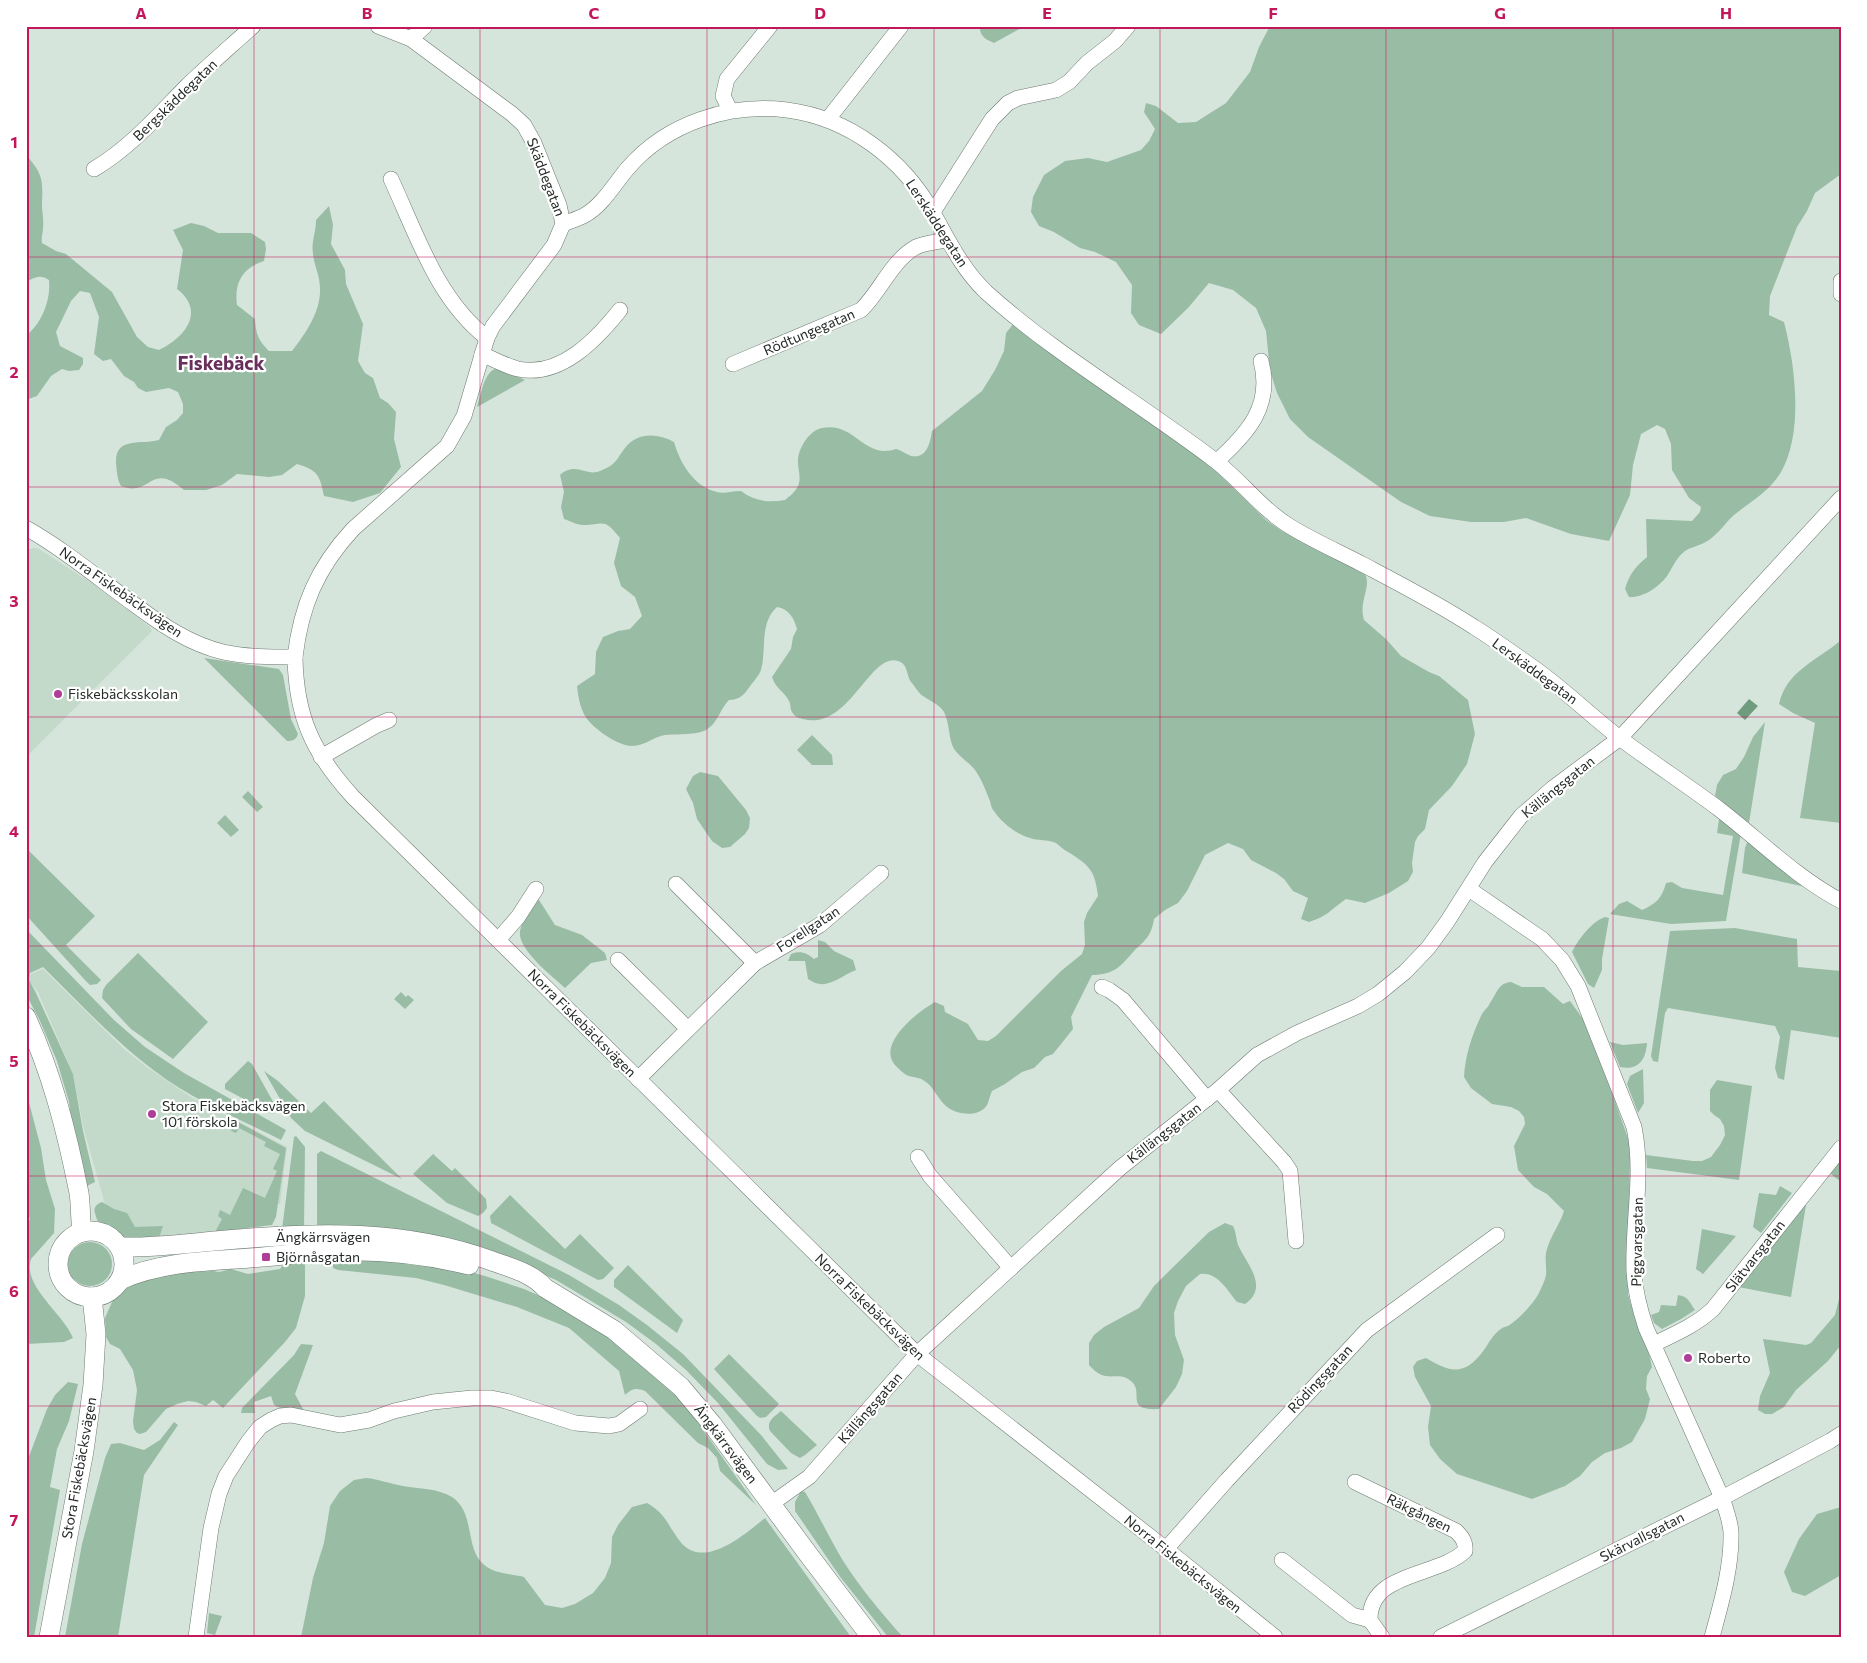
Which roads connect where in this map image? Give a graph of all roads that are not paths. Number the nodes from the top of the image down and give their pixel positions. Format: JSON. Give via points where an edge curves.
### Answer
{"nodes":[{"id":1,"x":253,"y":26,"type":"edge"},
{"id":2,"x":378,"y":26,"type":"edge"},
{"id":3,"x":424,"y":26,"type":"edge"},
{"id":4,"x":770,"y":26,"type":"edge"},
{"id":5,"x":901,"y":26,"type":"edge"},
{"id":6,"x":1128,"y":26,"type":"edge"},
{"id":7,"x":411,"y":39,"type":"junction"},
{"id":8,"x":730,"y":110,"type":"junction"},
{"id":9,"x":828,"y":119,"type":"junction"},
{"id":10,"x":94,"y":169,"type":"dead end"},
{"id":11,"x":391,"y":179,"type":"dead end"},
{"id":12,"x":933,"y":212,"type":"junction"},
{"id":13,"x":563,"y":224,"type":"junction"},
{"id":14,"x":946,"y":240,"type":"junction"},
{"id":15,"x":1841,"y":281,"type":"edge"},
{"id":16,"x":1841,"y":294,"type":"edge"},
{"id":17,"x":620,"y":310,"type":"dead end"},
{"id":18,"x":487,"y":338,"type":"junction"},
{"id":19,"x":482,"y":354,"type":"junction"},
{"id":20,"x":1261,"y":361,"type":"dead end"},
{"id":21,"x":733,"y":364,"type":"dead end"},
{"id":22,"x":1217,"y":461,"type":"junction"},
{"id":23,"x":1841,"y":498,"type":"edge"},
{"id":24,"x":26,"y":528,"type":"edge"},
{"id":25,"x":295,"y":657,"type":"junction"},
{"id":26,"x":389,"y":720,"type":"dead end"},
{"id":27,"x":1620,"y":738,"type":"junction"},
{"id":28,"x":321,"y":757,"type":"junction"},
{"id":29,"x":882,"y":873,"type":"dead end"},
{"id":30,"x":676,"y":884,"type":"dead end"},
{"id":31,"x":536,"y":889,"type":"dead end"},
{"id":32,"x":1469,"y":889,"type":"junction"},
{"id":33,"x":1841,"y":901,"type":"edge"},
{"id":34,"x":498,"y":940,"type":"junction"},
{"id":35,"x":618,"y":960,"type":"dead end"},
{"id":36,"x":755,"y":963,"type":"junction"},
{"id":37,"x":1102,"y":987,"type":"dead end"},
{"id":38,"x":26,"y":1017,"type":"edge"},
{"id":39,"x":688,"y":1028,"type":"junction"},
{"id":40,"x":638,"y":1079,"type":"junction"},
{"id":41,"x":1213,"y":1095,"type":"junction"},
{"id":42,"x":1841,"y":1148,"type":"edge"},
{"id":43,"x":918,"y":1157,"type":"dead end"},
{"id":44,"x":82,"y":1231,"type":"junction"},
{"id":45,"x":1497,"y":1235,"type":"dead end"},
{"id":46,"x":1296,"y":1241,"type":"dead end"},
{"id":47,"x":120,"y":1247,"type":"junction"},
{"id":48,"x":1011,"y":1268,"type":"junction"},
{"id":49,"x":120,"y":1280,"type":"junction"},
{"id":50,"x":545,"y":1288,"type":"junction"},
{"id":51,"x":92,"y":1297,"type":"junction"},
{"id":52,"x":1654,"y":1344,"type":"junction"},
{"id":53,"x":917,"y":1354,"type":"junction"},
{"id":54,"x":640,"y":1409,"type":"dead end"},
{"id":55,"x":1841,"y":1434,"type":"edge"},
{"id":56,"x":1355,"y":1482,"type":"dead end"},
{"id":57,"x":1722,"y":1498,"type":"junction"},
{"id":58,"x":771,"y":1504,"type":"junction"},
{"id":59,"x":1166,"y":1549,"type":"junction"},
{"id":60,"x":1282,"y":1560,"type":"dead end"},
{"id":61,"x":1370,"y":1620,"type":"junction"},
{"id":62,"x":49,"y":1637,"type":"edge"},
{"id":63,"x":196,"y":1637,"type":"edge"},
{"id":64,"x":872,"y":1637,"type":"edge"},
{"id":65,"x":1275,"y":1637,"type":"edge"},
{"id":66,"x":1382,"y":1637,"type":"edge"},
{"id":67,"x":1441,"y":1637,"type":"edge"},
{"id":68,"x":1712,"y":1637,"type":"edge"}],
"edges":[{"from":1,"to":10,"type":"street","name":"Bergskäddegatan","via":[[131,143]]},
{"from":2,"to":7,"type":"street","name":"Skäddegatan"},
{"from":3,"to":7,"type":"street"},
{"from":4,"to":8,"type":"street","via":[[727,79],[723,96]]},
{"from":5,"to":9,"type":"street"},
{"from":6,"to":12,"type":"street","via":[[1069,82],[1056,90],[1018,98],[1000,110]]},
{"from":7,"to":13,"type":"street","name":"Skäddegatan","via":[[524,125],[559,205]]},
{"from":8,"to":9,"type":"street","name":"Lerskäddegatan","via":[[785,110]]},
{"from":8,"to":13,"type":"street","name":"Lerskäddegatan","via":[[700,119],[647,149],[590,213]]},
{"from":9,"to":12,"type":"street","name":"Lerskäddegatan","via":[[883,152],[911,181]]},
{"from":11,"to":18,"type":"street","via":[[429,264],[464,318]]},
{"from":12,"to":14,"type":"street","name":"Lerskäddegatan"},
{"from":13,"to":18,"type":"street","name":"Skäddegatan","via":[[554,245]]},
{"from":14,"to":21,"type":"street","name":"Rödtungegatan","via":[[917,246],[908,253],[861,310]]},
{"from":14,"to":22,"type":"street","name":"Lerskäddegatan","via":[[988,294],[1054,346]]},
{"from":15,"to":16,"type":"street"},
{"from":17,"to":19,"type":"street","via":[[587,346],[544,370],[516,369]]},
{"from":18,"to":19,"type":"street","name":"Skäddegatan"},
{"from":19,"to":25,"type":"street","name":"Skäddegatan","via":[[464,416],[447,446],[352,530],[325,564],[304,608]]},
{"from":20,"to":22,"type":"street","via":[[1264,384],[1253,422]]},
{"from":22,"to":27,"type":"street","name":"Lerskäddegatan","via":[[1288,526],[1475,627],[1556,684]]},
{"from":23,"to":27,"type":"street","name":"Källängsgatan"},
{"from":24,"to":25,"type":"street","name":"Norra Fiskebäcksvägen","via":[[180,635],[223,652],[256,657]]},
{"from":25,"to":28,"type":"street","name":"Norra Fiskebäcksvägen","via":[[301,712]]},
{"from":26,"to":28,"type":"street"},
{"from":27,"to":32,"type":"street","name":"Källängsgatan","via":[[1521,816],[1493,850]]},
{"from":27,"to":33,"type":"street","name":"Lerskäddegatan"},
{"from":28,"to":34,"type":"street","name":"Norra Fiskebäcksvägen","via":[[353,797]]},
{"from":29,"to":36,"type":"street","name":"Forellgatan","via":[[820,925]]},
{"from":30,"to":36,"type":"street"},
{"from":31,"to":34,"type":"street"},
{"from":32,"to":41,"type":"street","name":"Källängsgatan","via":[[1428,948],[1397,980],[1358,1006],[1268,1048]]},
{"from":32,"to":52,"type":"street","name":"Piggvarsgatan","via":[[1542,939],[1562,960],[1578,986],[1637,1140],[1634,1271],[1639,1308]]},
{"from":34,"to":40,"type":"street","name":"Norra Fiskebäcksvägen"},
{"from":35,"to":39,"type":"street"},
{"from":36,"to":39,"type":"street","name":"Forellgatan"},
{"from":37,"to":41,"type":"street","name":"Källängsgatan","via":[[1123,1000]]},
{"from":38,"to":44,"type":"street","via":[[62,1114],[79,1196]]},
{"from":39,"to":40,"type":"street","name":"Forellgatan"},
{"from":40,"to":53,"type":"street","name":"Norra Fiskebäcksvägen"},
{"from":41,"to":46,"type":"street","name":"Källängsgatan","via":[[1290,1171]]},
{"from":41,"to":48,"type":"street","name":"Källängsgatan","via":[[1120,1168]]},
{"from":42,"to":52,"type":"street","name":"Slätvarsgatan","via":[[1713,1309],[1704,1318]]},
{"from":43,"to":48,"type":"street","via":[[930,1176]]},
{"from":44,"to":47,"type":"street","via":[[99,1231]]},
{"from":44,"to":51,"type":"street","via":[[62,1245],[57,1269],[69,1290],[80,1296]]},
{"from":45,"to":59,"type":"street","name":"Rödingsgatan","via":[[1366,1331]]},
{"from":47,"to":49,"type":"street","via":[[124,1267]]},
{"from":47,"to":50,"type":"street","name":"Ängkärrsvägen","via":[[339,1234],[382,1236],[436,1244],[471,1254],[538,1279]]},
{"from":48,"to":53,"type":"street","name":"Källängsgatan"},
{"from":49,"to":50,"type":"street","name":"Ängkärrsvägen","via":[[138,1272],[171,1265],[340,1251],[443,1259],[535,1290]]},
{"from":49,"to":51,"type":"street","via":[[108,1292]]},
{"from":50,"to":58,"type":"street","name":"Ängkärrsvägen","via":[[614,1330],[681,1387]]},
{"from":51,"to":62,"type":"street","name":"Stora Fiskebäcksvägen","via":[[96,1334],[93,1385]]},
{"from":52,"to":57,"type":"street","name":"Piggvarsgatan"},
{"from":53,"to":58,"type":"street","name":"Källängsgatan","via":[[809,1477]]},
{"from":53,"to":59,"type":"street","name":"Norra Fiskebäcksvägen"},
{"from":54,"to":63,"type":"street","via":[[619,1424],[609,1426],[575,1423],[491,1398],[433,1402],[340,1425],[291,1415],[271,1420],[260,1427],[248,1442],[226,1476],[219,1494]]},
{"from":55,"to":57,"type":"street","name":"Skärvallsgatan"},
{"from":56,"to":61,"type":"street","name":"Räkgången","via":[[1456,1531],[1466,1545],[1465,1550],[1450,1561],[1379,1592],[1371,1605]]},
{"from":57,"to":67,"type":"street","name":"Skärvallsgatan"},
{"from":57,"to":68,"type":"street","name":"Piggvarsgatan","via":[[1731,1531],[1730,1550]]},
{"from":58,"to":64,"type":"street","name":"Ängkärrsvägen"},
{"from":59,"to":65,"type":"street","name":"Norra Fiskebäcksvägen"},
{"from":60,"to":61,"type":"street","via":[[1352,1616]]},
{"from":61,"to":66,"type":"street"}]}
